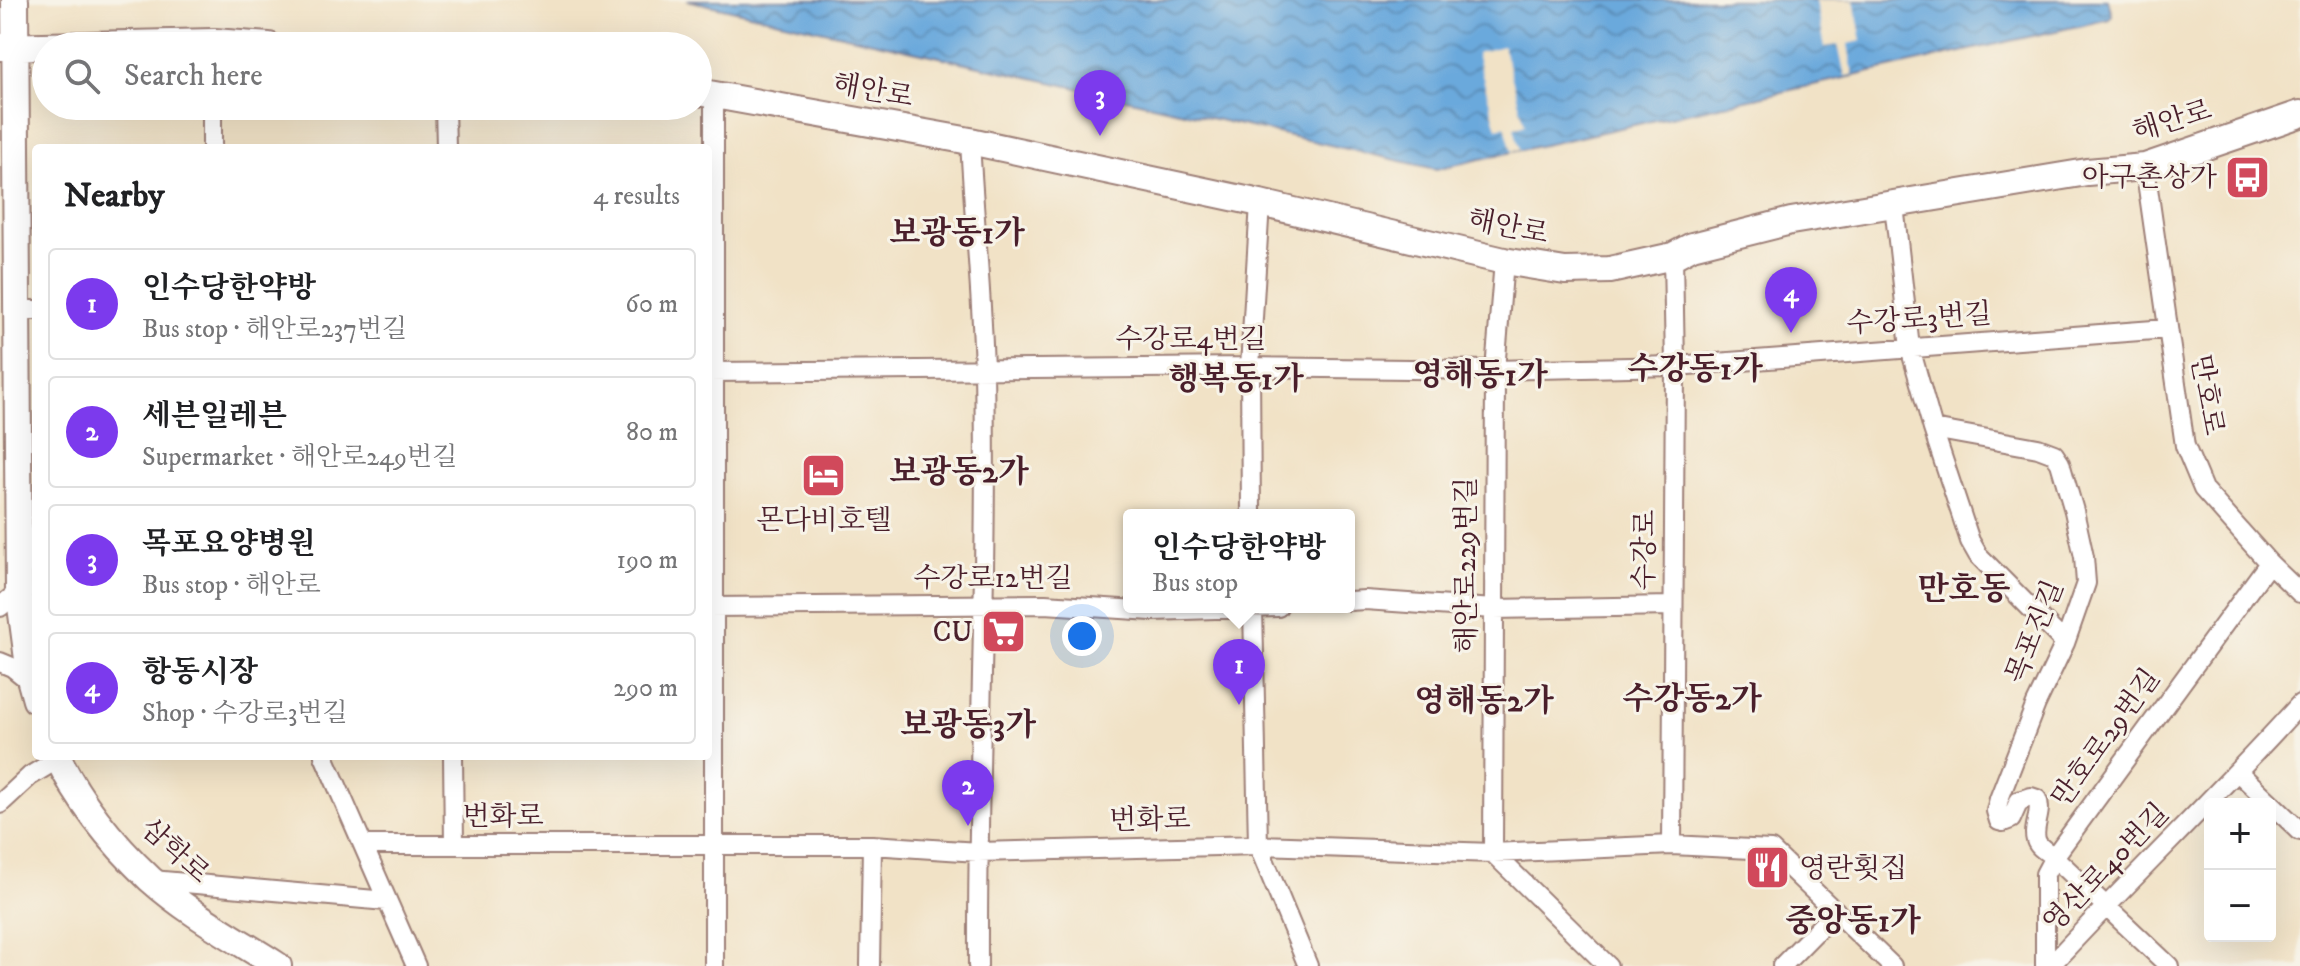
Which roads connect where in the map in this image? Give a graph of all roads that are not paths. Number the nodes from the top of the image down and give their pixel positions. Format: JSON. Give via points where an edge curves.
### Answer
{"nodes":[{"id":1,"x":15,"y":0,"type":"edge"},
{"id":2,"x":7,"y":47,"type":"edge"},
{"id":3,"x":32,"y":47,"type":"edge"},
{"id":4,"x":712,"y":95,"type":"edge"},
{"id":5,"x":2300,"y":114,"type":"edge"},
{"id":6,"x":212,"y":120,"type":"edge"},
{"id":7,"x":445,"y":120,"type":"edge"},
{"id":8,"x":706,"y":120,"type":"edge"},
{"id":9,"x":970,"y":141,"type":"junction"},
{"id":10,"x":212,"y":144,"type":"edge"},
{"id":11,"x":446,"y":144,"type":"edge"},
{"id":12,"x":707,"y":144,"type":"edge"},
{"id":13,"x":2145,"y":167,"type":"junction"},
{"id":14,"x":1260,"y":203,"type":"junction"},
{"id":15,"x":1894,"y":205,"type":"junction"},
{"id":16,"x":1673,"y":256,"type":"junction"},
{"id":17,"x":1504,"y":261,"type":"junction"},
{"id":18,"x":26,"y":310,"type":"edge"},
{"id":19,"x":2167,"y":329,"type":"junction"},
{"id":20,"x":1910,"y":348,"type":"junction"},
{"id":21,"x":1675,"y":366,"type":"junction"},
{"id":22,"x":1250,"y":367,"type":"junction"},
{"id":23,"x":984,"y":369,"type":"junction"},
{"id":24,"x":1495,"y":370,"type":"junction"},
{"id":25,"x":712,"y":372,"type":"edge"},
{"id":26,"x":1933,"y":429,"type":"junction"},
{"id":27,"x":1251,"y":509,"type":"edge"},
{"id":28,"x":2269,"y":563,"type":"junction"},
{"id":29,"x":2300,"y":593,"type":"edge"},
{"id":30,"x":10,"y":599,"type":"edge"},
{"id":31,"x":1355,"y":601,"type":"edge"},
{"id":32,"x":985,"y":604,"type":"junction"},
{"id":33,"x":1672,"y":606,"type":"junction"},
{"id":34,"x":712,"y":607,"type":"edge"},
{"id":35,"x":1123,"y":609,"type":"edge"},
{"id":36,"x":1494,"y":609,"type":"junction"},
{"id":37,"x":1253,"y":613,"type":"edge"},
{"id":38,"x":29,"y":622,"type":"edge"},
{"id":39,"x":2065,"y":643,"type":"junction"},
{"id":40,"x":0,"y":662,"type":"edge"},
{"id":41,"x":32,"y":663,"type":"edge"},
{"id":42,"x":712,"y":666,"type":"edge"},
{"id":43,"x":32,"y":689,"type":"edge"},
{"id":44,"x":2300,"y":704,"type":"edge"},
{"id":45,"x":54,"y":760,"type":"edge"},
{"id":46,"x":58,"y":760,"type":"edge"},
{"id":47,"x":326,"y":760,"type":"edge"},
{"id":48,"x":453,"y":760,"type":"edge"},
{"id":49,"x":2238,"y":772,"type":"junction"},
{"id":50,"x":0,"y":804,"type":"edge"},
{"id":51,"x":2300,"y":831,"type":"edge"},
{"id":52,"x":454,"y":844,"type":"junction"},
{"id":53,"x":363,"y":845,"type":"junction"},
{"id":54,"x":715,"y":845,"type":"junction"},
{"id":55,"x":872,"y":845,"type":"junction"},
{"id":56,"x":1258,"y":845,"type":"junction"},
{"id":57,"x":1672,"y":845,"type":"junction"},
{"id":58,"x":978,"y":852,"type":"junction"},
{"id":59,"x":1493,"y":853,"type":"junction"},
{"id":60,"x":2054,"y":857,"type":"junction"},
{"id":61,"x":152,"y":880,"type":"junction"},
{"id":62,"x":386,"y":901,"type":"junction"},
{"id":63,"x":2106,"y":905,"type":"junction"},
{"id":64,"x":1836,"y":911,"type":"junction"},
{"id":65,"x":278,"y":966,"type":"edge"},
{"id":66,"x":416,"y":966,"type":"edge"},
{"id":67,"x":714,"y":966,"type":"edge"},
{"id":68,"x":870,"y":966,"type":"edge"},
{"id":69,"x":978,"y":966,"type":"edge"},
{"id":70,"x":1308,"y":966,"type":"edge"},
{"id":71,"x":1608,"y":966,"type":"edge"},
{"id":72,"x":1782,"y":966,"type":"edge"},
{"id":73,"x":1892,"y":966,"type":"edge"},
{"id":74,"x":2047,"y":966,"type":"edge"},
{"id":75,"x":2169,"y":966,"type":"edge"}],
"edges":[{"from":1,"to":2,"type":"street"},
{"from":2,"to":3,"type":"street"},
{"from":2,"to":18,"type":"street"},
{"from":4,"to":9,"type":"street","name":"해안로"},
{"from":5,"to":13,"type":"street","name":"해안로"},
{"from":6,"to":10,"type":"street"},
{"from":7,"to":11,"type":"street"},
{"from":8,"to":12,"type":"street"},
{"from":9,"to":14,"type":"street","name":"해안로"},
{"from":9,"to":23,"type":"street"},
{"from":13,"to":15,"type":"street","name":"해안로"},
{"from":13,"to":19,"type":"street","name":"만호로"},
{"from":14,"to":17,"type":"street","name":"해안로"},
{"from":14,"to":22,"type":"street"},
{"from":15,"to":16,"type":"street","name":"해안로","via":[[1791,221],[1692,246]]},
{"from":15,"to":20,"type":"street"},
{"from":16,"to":17,"type":"street","name":"해안로","via":[[1600,271]]},
{"from":16,"to":21,"type":"street","name":"수강로"},
{"from":17,"to":24,"type":"street","name":"해안로229번길"},
{"from":18,"to":30,"type":"street"},
{"from":19,"to":20,"type":"street","name":"수강로3번길"},
{"from":19,"to":28,"type":"street","name":"만호로","via":[[2185,446],[2203,489]]},
{"from":20,"to":21,"type":"street","name":"수강로3번길"},
{"from":20,"to":26,"type":"street"},
{"from":21,"to":24,"type":"street","name":"수강로4번길"},
{"from":21,"to":33,"type":"street","name":"수강로"},
{"from":22,"to":23,"type":"street","name":"수강로4번길"},
{"from":22,"to":24,"type":"street","name":"수강로4번길"},
{"from":22,"to":27,"type":"street"},
{"from":23,"to":25,"type":"street","name":"수강로4번길"},
{"from":23,"to":32,"type":"street"},
{"from":24,"to":36,"type":"street","name":"해안로229번길"},
{"from":26,"to":39,"type":"street","via":[[1978,555]]},
{"from":26,"to":39,"type":"street","name":"목포진길","via":[[2038,448],[2054,454],[2060,463],[2086,570]]},
{"from":28,"to":29,"type":"street","name":"만호로"},
{"from":28,"to":60,"type":"street","name":"만호로29번길"},
{"from":30,"to":38,"type":"street"},
{"from":31,"to":36,"type":"street"},
{"from":32,"to":34,"type":"street","name":"수강로12번길"},
{"from":32,"to":35,"type":"street","name":"수강로12번길"},
{"from":32,"to":58,"type":"street"},
{"from":33,"to":36,"type":"street"},
{"from":33,"to":57,"type":"street","name":"수강로"},
{"from":36,"to":59,"type":"street","name":"해안로229번길"},
{"from":37,"to":56,"type":"street"},
{"from":38,"to":41,"type":"street"},
{"from":39,"to":60,"type":"street","name":"목포진길","via":[[1996,811],[2003,822],[2011,819],[2019,801],[2037,799],[2041,807],[2035,835],[2038,845]]},
{"from":40,"to":43,"type":"street"},
{"from":42,"to":54,"type":"street"},
{"from":44,"to":49,"type":"street","name":"영산로40번길"},
{"from":45,"to":50,"type":"street"},
{"from":46,"to":61,"type":"street","name":"삼학로","via":[[97,821]]},
{"from":47,"to":53,"type":"street"},
{"from":48,"to":52,"type":"street"},
{"from":49,"to":51,"type":"street"},
{"from":49,"to":63,"type":"street","name":"영산로40번길"},
{"from":52,"to":53,"type":"street","name":"번화로"},
{"from":52,"to":54,"type":"street","name":"번화로"},
{"from":53,"to":62,"type":"street"},
{"from":54,"to":55,"type":"street","name":"번화로"},
{"from":54,"to":67,"type":"street"},
{"from":55,"to":58,"type":"street","name":"번화로"},
{"from":55,"to":68,"type":"street"},
{"from":56,"to":58,"type":"street","name":"번화로"},
{"from":56,"to":59,"type":"street","name":"번화로"},
{"from":56,"to":70,"type":"street"},
{"from":57,"to":59,"type":"street","name":"번화로"},
{"from":57,"to":64,"type":"street","name":"번화로","via":[[1771,850]]},
{"from":58,"to":69,"type":"street"},
{"from":59,"to":71,"type":"street"},
{"from":60,"to":63,"type":"street"},
{"from":60,"to":74,"type":"street","name":"만호로29번길","via":[[2045,874]]},
{"from":61,"to":62,"type":"street"},
{"from":61,"to":65,"type":"street","name":"삼학로"},
{"from":62,"to":66,"type":"street"},
{"from":63,"to":74,"type":"street","name":"영산로40번길"},
{"from":63,"to":75,"type":"street"},
{"from":64,"to":72,"type":"street"},
{"from":64,"to":73,"type":"street","name":"번화로"}]}
